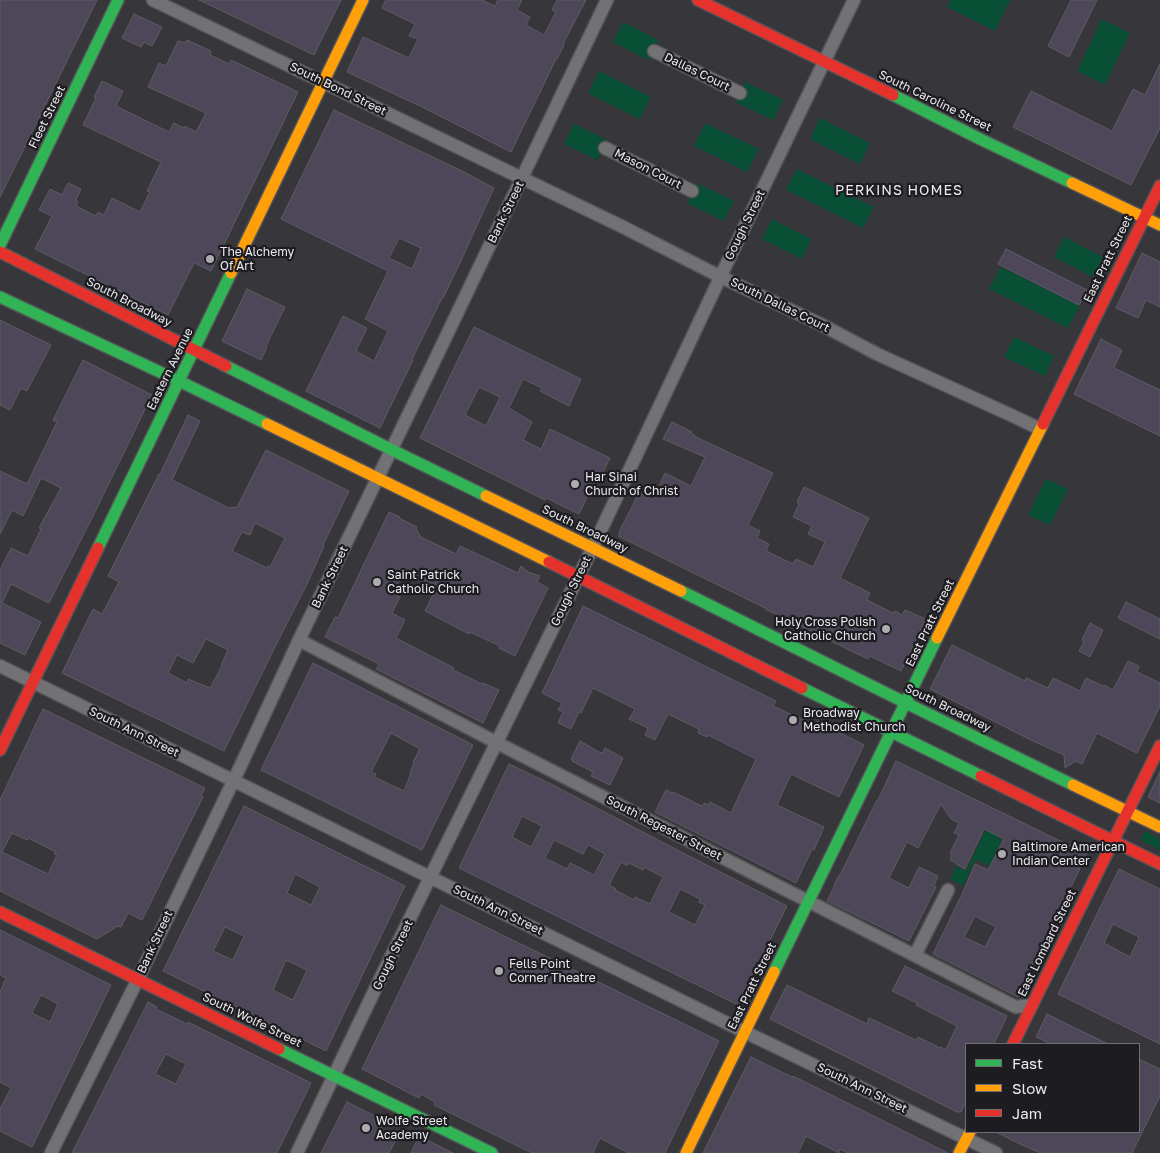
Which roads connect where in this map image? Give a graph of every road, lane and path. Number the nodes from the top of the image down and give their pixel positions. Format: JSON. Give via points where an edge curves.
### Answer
{"nodes":[{"id":1,"x":118,"y":0,"type":"edge"},
{"id":2,"x":153,"y":0,"type":"edge"},
{"id":3,"x":363,"y":0,"type":"edge"},
{"id":4,"x":607,"y":0,"type":"edge"},
{"id":5,"x":698,"y":0,"type":"edge"},
{"id":6,"x":854,"y":0,"type":"edge"},
{"id":7,"x":654,"y":51,"type":"dead end"},
{"id":8,"x":824,"y":62,"type":"junction"},
{"id":9,"x":323,"y":82,"type":"junction"},
{"id":10,"x":740,"y":93,"type":"dead end"},
{"id":11,"x":605,"y":148,"type":"dead end"},
{"id":12,"x":522,"y":178,"type":"junction"},
{"id":13,"x":1160,"y":186,"type":"edge"},
{"id":14,"x":692,"y":191,"type":"dead end"},
{"id":15,"x":1144,"y":217,"type":"junction"},
{"id":16,"x":1160,"y":225,"type":"edge"},
{"id":17,"x":0,"y":245,"type":"edge"},
{"id":18,"x":0,"y":252,"type":"edge"},
{"id":19,"x":721,"y":277,"type":"junction"},
{"id":20,"x":0,"y":297,"type":"edge"},
{"id":21,"x":194,"y":350,"type":"junction"},
{"id":22,"x":179,"y":381,"type":"junction"},
{"id":23,"x":1040,"y":429,"type":"junction"},
{"id":24,"x":392,"y":450,"type":"junction"},
{"id":25,"x":378,"y":479,"type":"junction"},
{"id":26,"x":593,"y":547,"type":"junction"},
{"id":27,"x":578,"y":576,"type":"junction"},
{"id":28,"x":299,"y":640,"type":"junction"},
{"id":29,"x":0,"y":666,"type":"edge"},
{"id":30,"x":33,"y":682,"type":"junction"},
{"id":31,"x":906,"y":703,"type":"junction"},
{"id":32,"x":892,"y":732,"type":"junction"},
{"id":33,"x":497,"y":743,"type":"junction"},
{"id":34,"x":1160,"y":746,"type":"edge"},
{"id":35,"x":0,"y":750,"type":"edge"},
{"id":36,"x":233,"y":780,"type":"junction"},
{"id":37,"x":1127,"y":811,"type":"junction"},
{"id":38,"x":1160,"y":827,"type":"edge"},
{"id":39,"x":1113,"y":840,"type":"junction"},
{"id":40,"x":1160,"y":864,"type":"edge"},
{"id":41,"x":431,"y":877,"type":"junction"},
{"id":42,"x":948,"y":890,"type":"dead end"},
{"id":43,"x":809,"y":902,"type":"junction"},
{"id":44,"x":0,"y":912,"type":"edge"},
{"id":45,"x":915,"y":956,"type":"junction"},
{"id":46,"x":138,"y":979,"type":"junction"},
{"id":47,"x":1032,"y":1005,"type":"junction"},
{"id":48,"x":745,"y":1032,"type":"junction"},
{"id":49,"x":1013,"y":1043,"type":"edge"},
{"id":50,"x":334,"y":1076,"type":"junction"},
{"id":51,"x":968,"y":1135,"type":"edge"},
{"id":52,"x":51,"y":1153,"type":"edge"},
{"id":53,"x":297,"y":1153,"type":"edge"},
{"id":54,"x":492,"y":1153,"type":"edge"},
{"id":55,"x":686,"y":1153,"type":"edge"},
{"id":56,"x":959,"y":1153,"type":"edge"},
{"id":57,"x":996,"y":1153,"type":"edge"}],
"edges":[{"from":1,"to":17,"type":"main road","name":"Fleet Street"},
{"from":2,"to":9,"type":"street","name":"South Bond Street"},
{"from":3,"to":9,"type":"main road","name":"Eastern Avenue"},
{"from":4,"to":12,"type":"street","name":"Bank Street"},
{"from":5,"to":8,"type":"main road","name":"South Caroline Street"},
{"from":6,"to":8,"type":"street","name":"Gough Street"},
{"from":7,"to":10,"type":"street","name":"Dallas Court"},
{"from":8,"to":15,"type":"main road","name":"South Caroline Street"},
{"from":8,"to":19,"type":"street","name":"Gough Street"},
{"from":9,"to":12,"type":"street","name":"South Bond Street"},
{"from":9,"to":21,"type":"main road","name":"Eastern Avenue"},
{"from":11,"to":14,"type":"street","name":"Mason Court"},
{"from":12,"to":19,"type":"street","name":"South Dallas Court"},
{"from":12,"to":24,"type":"street","name":"Bank Street"},
{"from":13,"to":15,"type":"main road","name":"East Pratt Street"},
{"from":15,"to":16,"type":"main road","name":"South Caroline Street"},
{"from":15,"to":23,"type":"main road","name":"East Pratt Street"},
{"from":18,"to":21,"type":"main road","name":"South Broadway"},
{"from":19,"to":23,"type":"street","name":"South Dallas Court","via":[[876,354]]},
{"from":19,"to":26,"type":"street","name":"Gough Street"},
{"from":20,"to":22,"type":"main road"},
{"from":21,"to":22,"type":"main road","name":"Eastern Avenue"},
{"from":21,"to":24,"type":"main road","name":"South Broadway"},
{"from":22,"to":25,"type":"main road"},
{"from":22,"to":30,"type":"main road","name":"Eastern Avenue"},
{"from":23,"to":31,"type":"main road","name":"East Pratt Street"},
{"from":24,"to":25,"type":"street","name":"Bank Street"},
{"from":24,"to":26,"type":"main road","name":"South Broadway"},
{"from":25,"to":27,"type":"main road"},
{"from":25,"to":28,"type":"street","name":"Bank Street"},
{"from":26,"to":27,"type":"street","name":"Gough Street"},
{"from":26,"to":31,"type":"main road","name":"South Broadway"},
{"from":27,"to":32,"type":"main road"},
{"from":27,"to":33,"type":"street","name":"Gough Street"},
{"from":28,"to":33,"type":"street","name":"South Regester Street"},
{"from":28,"to":36,"type":"street","name":"Bank Street"},
{"from":29,"to":30,"type":"street","name":"South Ann Street"},
{"from":30,"to":35,"type":"main road","name":"Eastern Avenue"},
{"from":30,"to":36,"type":"street","name":"South Ann Street"},
{"from":31,"to":32,"type":"main road","name":"East Pratt Street"},
{"from":31,"to":37,"type":"main road","name":"South Broadway"},
{"from":32,"to":39,"type":"main road"},
{"from":32,"to":43,"type":"main road","name":"East Pratt Street"},
{"from":33,"to":41,"type":"street","name":"Gough Street"},
{"from":33,"to":43,"type":"street","name":"South Regester Street"},
{"from":34,"to":37,"type":"main road","name":"East Lombard Street"},
{"from":36,"to":41,"type":"street","name":"South Ann Street"},
{"from":36,"to":46,"type":"street","name":"Bank Street"},
{"from":37,"to":38,"type":"main road","name":"South Broadway"},
{"from":37,"to":39,"type":"main road","name":"East Lombard Street"},
{"from":39,"to":40,"type":"main road"},
{"from":39,"to":47,"type":"main road","name":"East Lombard Street"},
{"from":41,"to":48,"type":"street","name":"South Ann Street"},
{"from":41,"to":50,"type":"street","name":"Gough Street"},
{"from":42,"to":45,"type":"street"},
{"from":43,"to":45,"type":"street","name":"South Regester Street"},
{"from":43,"to":48,"type":"main road","name":"East Pratt Street"},
{"from":44,"to":46,"type":"main road","name":"South Wolfe Street"},
{"from":45,"to":47,"type":"street","name":"South Regester Street","via":[[1016,1006]]},
{"from":46,"to":50,"type":"main road","name":"South Wolfe Street"},
{"from":46,"to":52,"type":"street","name":"Bank Street"},
{"from":47,"to":49,"type":"main road","name":"East Lombard Street"},
{"from":48,"to":51,"type":"street","name":"South Ann Street"},
{"from":48,"to":55,"type":"main road","name":"East Pratt Street"},
{"from":50,"to":53,"type":"street","name":"Gough Street"},
{"from":50,"to":54,"type":"main road","name":"South Wolfe Street"},
{"from":51,"to":56,"type":"main road"},
{"from":51,"to":57,"type":"street","name":"South Ann Street"}]}
